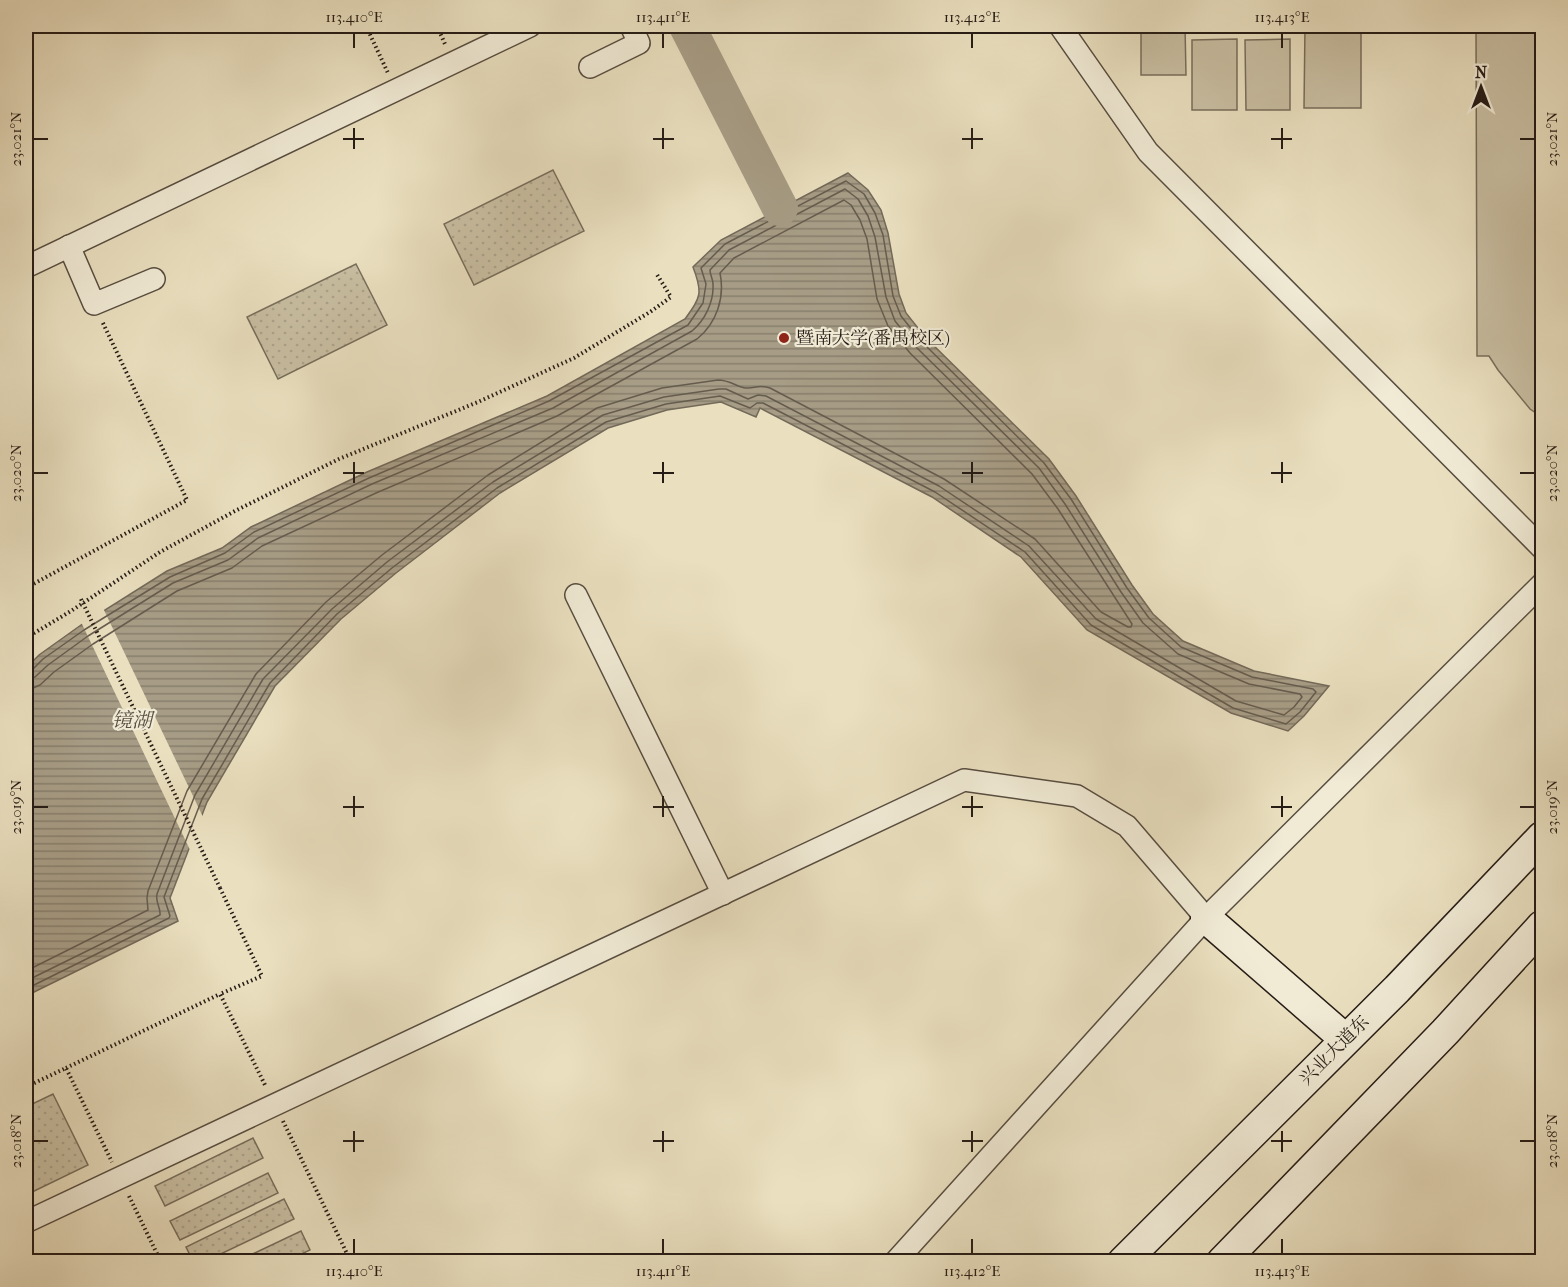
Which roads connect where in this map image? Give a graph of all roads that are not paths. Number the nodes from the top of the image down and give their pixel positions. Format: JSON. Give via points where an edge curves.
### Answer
{"nodes":[{"id":1,"x":530,"y":26,"type":"edge"},
{"id":2,"x":631,"y":26,"type":"edge"},
{"id":3,"x":1060,"y":26,"type":"edge"},
{"id":4,"x":590,"y":67,"type":"dead end"},
{"id":5,"x":69,"y":246,"type":"junction"},
{"id":6,"x":26,"y":267,"type":"edge"},
{"id":7,"x":154,"y":279,"type":"dead end"},
{"id":8,"x":1542,"y":548,"type":"edge"},
{"id":9,"x":1542,"y":584,"type":"edge"},
{"id":10,"x":576,"y":595,"type":"dead end"},
{"id":11,"x":1542,"y":837,"type":"edge"},
{"id":12,"x":723,"y":894,"type":"junction"},
{"id":13,"x":1206,"y":918,"type":"junction"},
{"id":14,"x":1542,"y":926,"type":"edge"},
{"id":15,"x":1345,"y":1039,"type":"junction"},
{"id":16,"x":26,"y":1222,"type":"edge"},
{"id":17,"x":895,"y":1262,"type":"edge"},
{"id":18,"x":1123,"y":1262,"type":"edge"},
{"id":19,"x":1222,"y":1262,"type":"edge"}],
"edges":[{"from":1,"to":5,"type":"street"},
{"from":2,"to":4,"type":"street","via":[[639,43]]},
{"from":3,"to":8,"type":"street","via":[[1148,152]]},
{"from":5,"to":6,"type":"street"},
{"from":5,"to":7,"type":"street","via":[[94,304]]},
{"from":9,"to":13,"type":"street"},
{"from":10,"to":12,"type":"street"},
{"from":11,"to":15,"type":"main road","name":"兴业大道东"},
{"from":12,"to":13,"type":"street","via":[[964,780],[1077,796],[1126,826]]},
{"from":12,"to":16,"type":"street"},
{"from":13,"to":15,"type":"main road"},
{"from":13,"to":17,"type":"street"},
{"from":14,"to":19,"type":"main road"},
{"from":15,"to":18,"type":"main road","name":"兴业大道东"}]}
